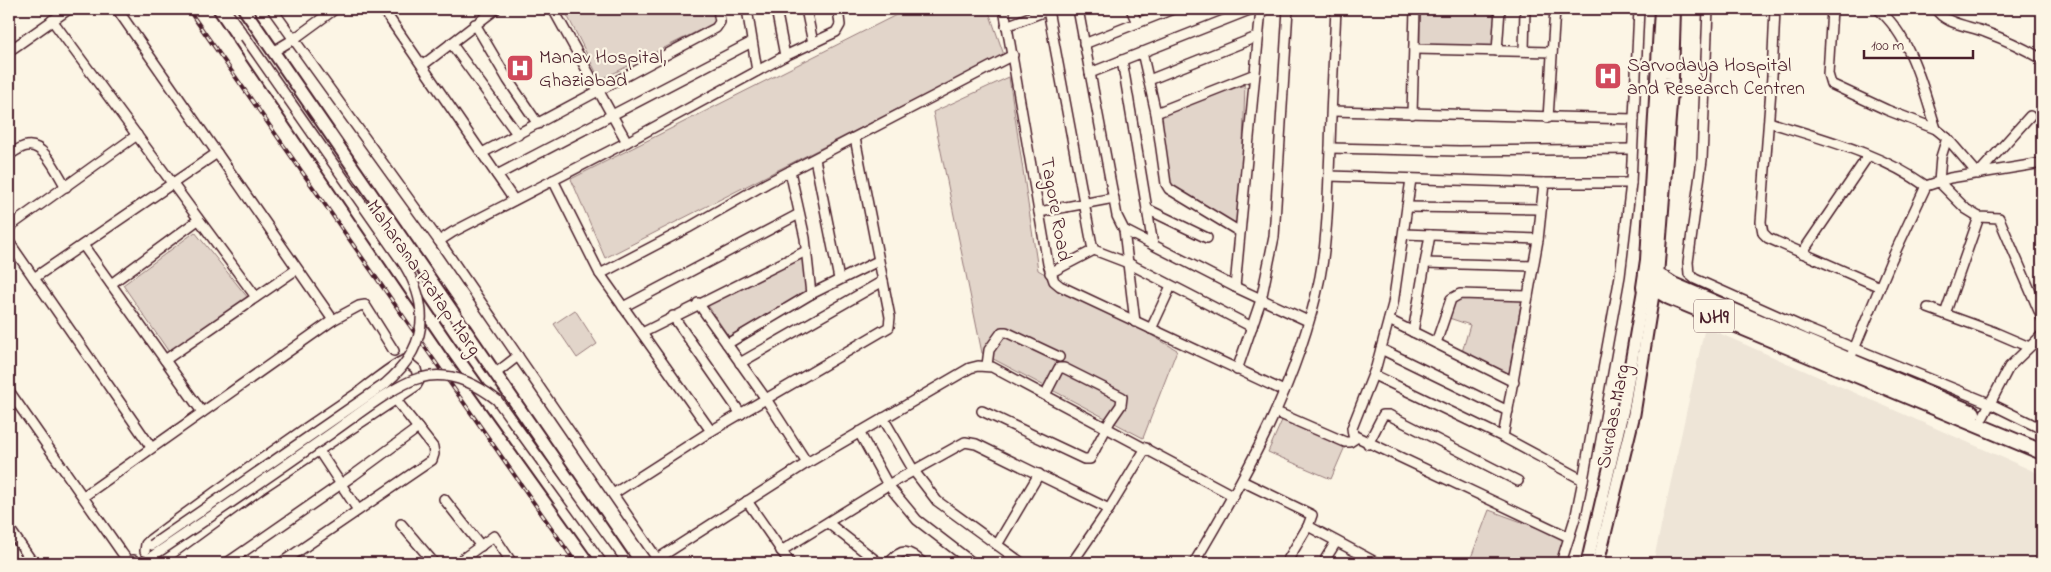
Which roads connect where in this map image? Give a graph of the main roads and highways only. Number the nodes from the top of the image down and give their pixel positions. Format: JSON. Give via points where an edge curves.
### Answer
{"nodes":[{"id":1,"x":219,"y":9,"type":"edge"},
{"id":2,"x":244,"y":9,"type":"edge"},
{"id":3,"x":1662,"y":9,"type":"edge"},
{"id":4,"x":1673,"y":9,"type":"edge"},
{"id":5,"x":1650,"y":281,"type":"junction"},
{"id":6,"x":509,"y":393,"type":"junction"},
{"id":7,"x":492,"y":406,"type":"junction"},
{"id":8,"x":2042,"y":443,"type":"edge"},
{"id":9,"x":2042,"y":452,"type":"edge"},
{"id":10,"x":604,"y":563,"type":"edge"},
{"id":11,"x":626,"y":563,"type":"edge"},
{"id":12,"x":1587,"y":563,"type":"edge"},
{"id":13,"x":1598,"y":563,"type":"edge"}],
"edges":[{"from":1,"to":7,"type":"main road","name":"Maharana Pratap Marg"},
{"from":2,"to":6,"type":"main road","name":"Maharana Pratap Marg"},
{"from":3,"to":5,"type":"highway"},
{"from":4,"to":5,"type":"highway","via":[[1670,87]]},
{"from":5,"to":8,"type":"highway","via":[[1683,289],[1852,355]]},
{"from":5,"to":9,"type":"highway","number":"NH9","via":[[1669,297]]},
{"from":5,"to":12,"type":"main road","name":"Surdas Marg"},
{"from":5,"to":13,"type":"main road","name":"Surdas Marg","via":[[1634,414]]},
{"from":6,"to":7,"type":"main road"},
{"from":6,"to":11,"type":"main road","name":"Maharana Pratap Marg"},
{"from":7,"to":10,"type":"main road","name":"Maharana Pratap Marg"}]}
